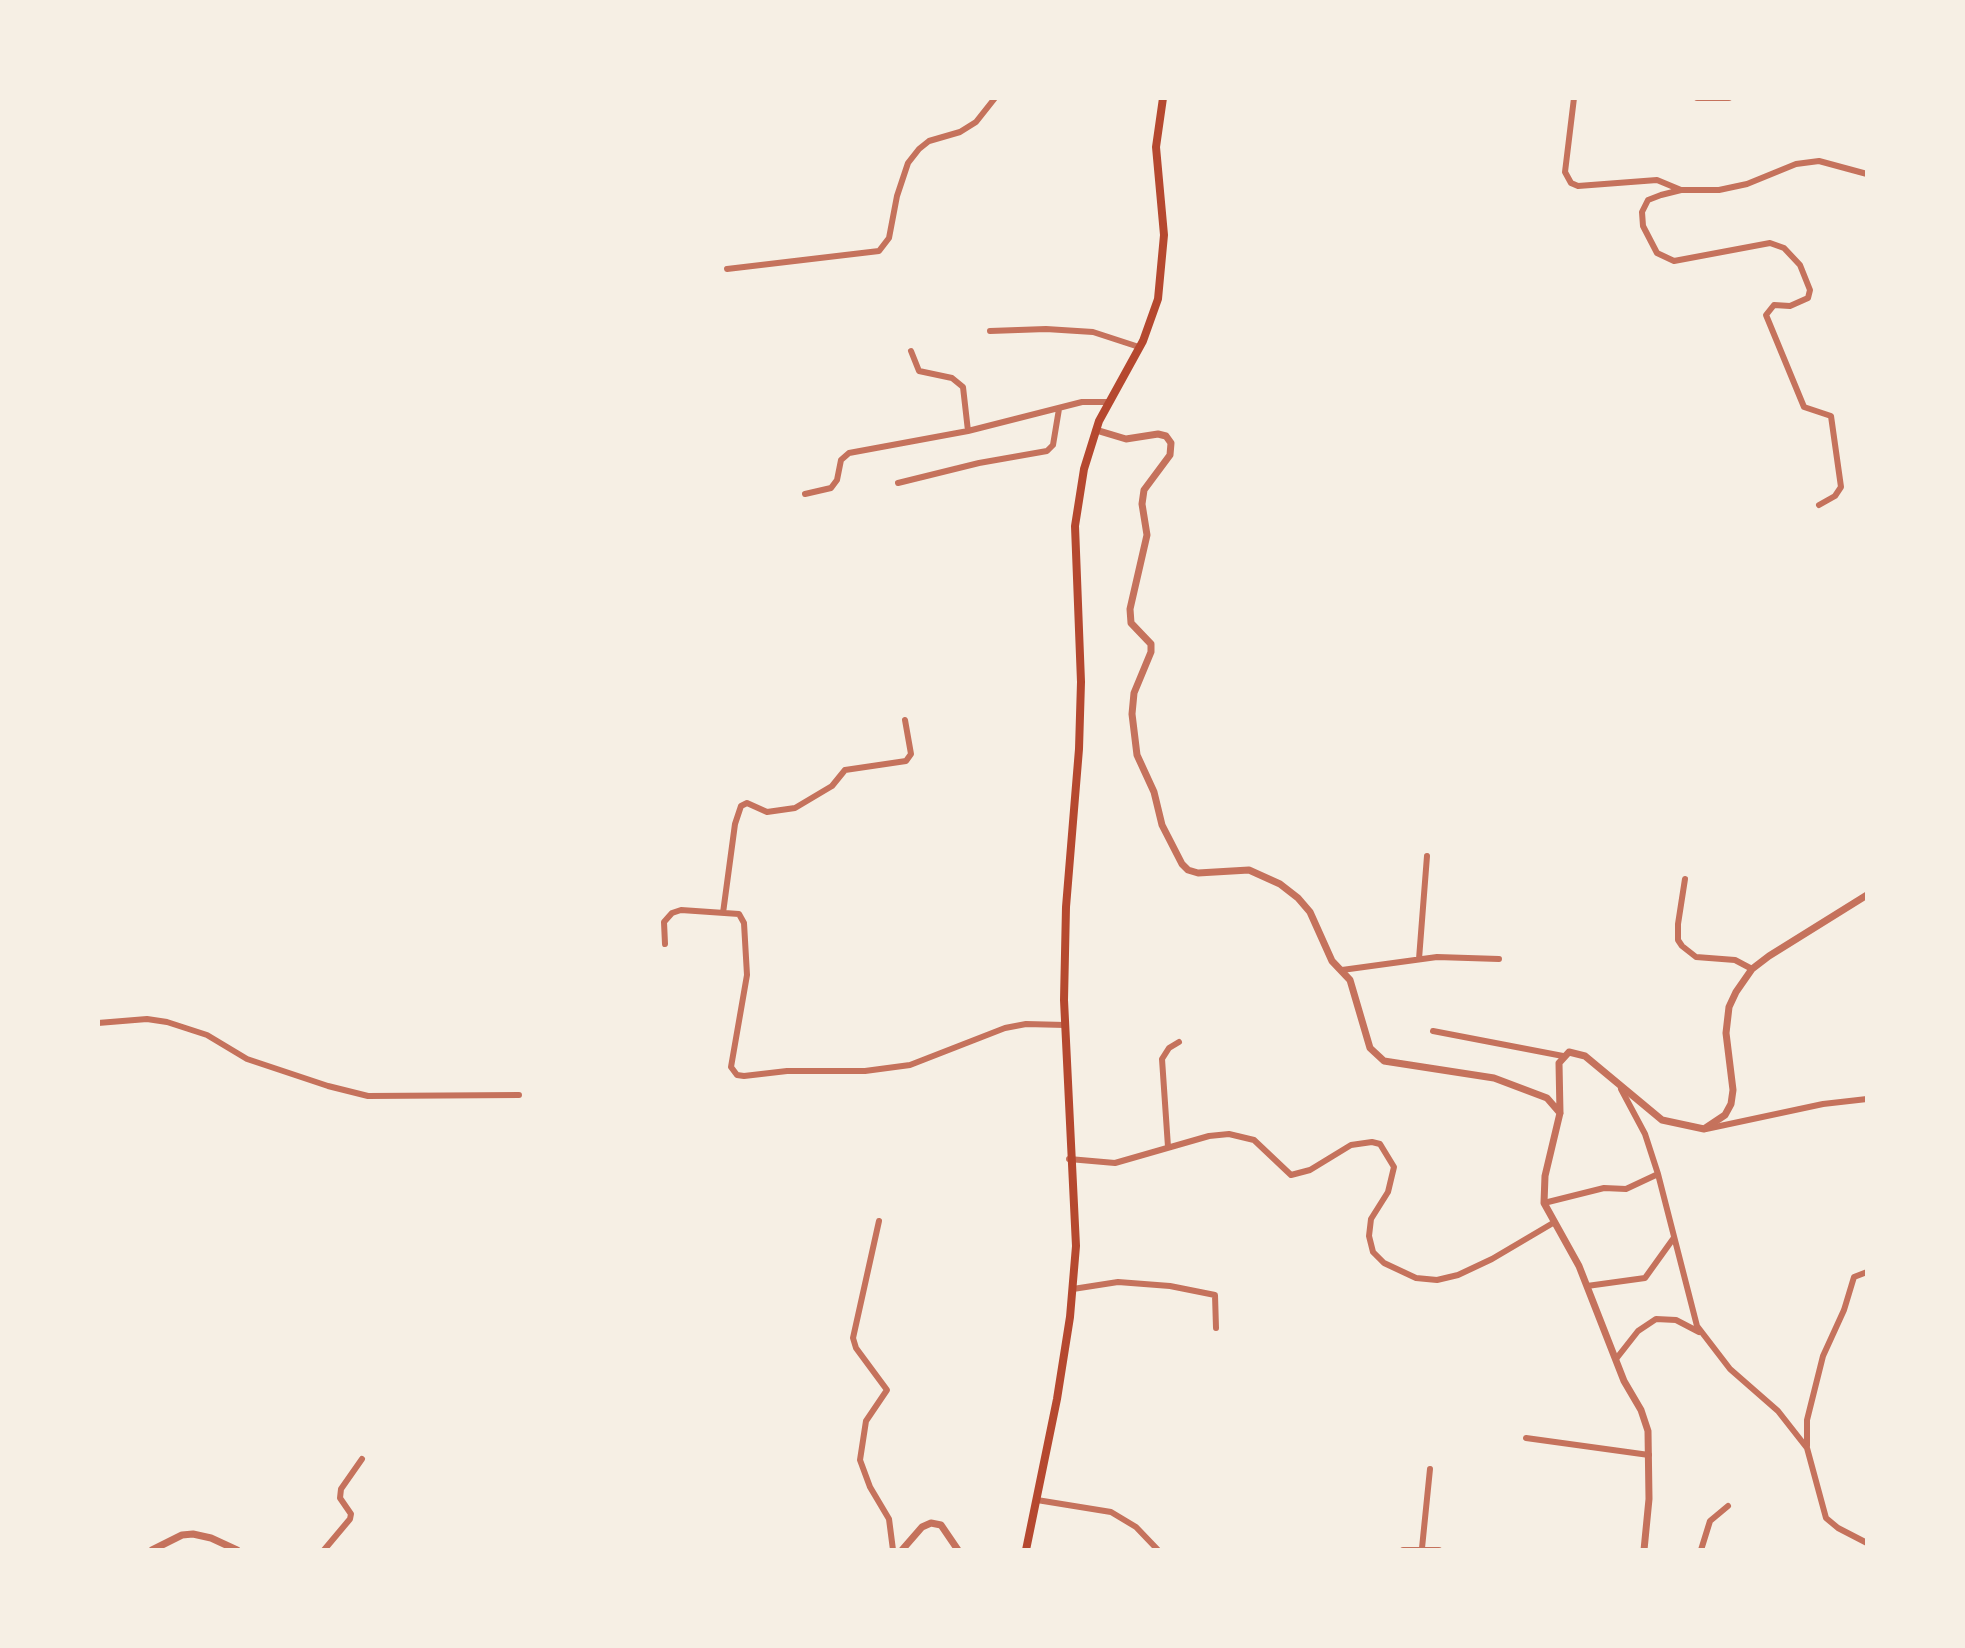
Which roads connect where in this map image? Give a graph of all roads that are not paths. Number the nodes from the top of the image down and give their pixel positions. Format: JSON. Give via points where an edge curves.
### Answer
{"nodes":[{"id":1,"x":995,"y":98,"type":"edge"},
{"id":2,"x":1163,"y":98,"type":"edge"},
{"id":3,"x":1574,"y":98,"type":"edge"},
{"id":4,"x":1697,"y":98,"type":"edge"},
{"id":5,"x":1729,"y":98,"type":"edge"},
{"id":6,"x":1867,"y":174,"type":"edge"},
{"id":7,"x":1681,"y":190,"type":"junction"},
{"id":8,"x":727,"y":269,"type":"dead end"},
{"id":9,"x":990,"y":331,"type":"dead end"},
{"id":10,"x":1139,"y":347,"type":"junction"},
{"id":11,"x":911,"y":351,"type":"dead end"},
{"id":12,"x":1108,"y":402,"type":"junction"},
{"id":13,"x":1059,"y":409,"type":"junction"},
{"id":14,"x":1096,"y":430,"type":"junction"},
{"id":15,"x":968,"y":431,"type":"junction"},
{"id":16,"x":898,"y":484,"type":"dead end"},
{"id":17,"x":804,"y":494,"type":"dead end"},
{"id":18,"x":1819,"y":505,"type":"dead end"},
{"id":19,"x":905,"y":720,"type":"dead end"},
{"id":20,"x":1427,"y":856,"type":"dead end"},
{"id":21,"x":1685,"y":879,"type":"dead end"},
{"id":22,"x":1867,"y":895,"type":"edge"},
{"id":23,"x":723,"y":913,"type":"junction"},
{"id":24,"x":665,"y":944,"type":"dead end"},
{"id":25,"x":1419,"y":959,"type":"junction"},
{"id":26,"x":1499,"y":959,"type":"dead end"},
{"id":27,"x":1752,"y":969,"type":"junction"},
{"id":28,"x":1342,"y":970,"type":"junction"},
{"id":29,"x":98,"y":1023,"type":"edge"},
{"id":30,"x":1065,"y":1025,"type":"junction"},
{"id":31,"x":1433,"y":1031,"type":"dead end"},
{"id":32,"x":1179,"y":1042,"type":"dead end"},
{"id":33,"x":1563,"y":1056,"type":"junction"},
{"id":34,"x":1614,"y":1079,"type":"junction"},
{"id":35,"x":519,"y":1095,"type":"dead end"},
{"id":36,"x":1867,"y":1099,"type":"edge"},
{"id":37,"x":1560,"y":1113,"type":"junction"},
{"id":38,"x":1704,"y":1129,"type":"junction"},
{"id":39,"x":1168,"y":1147,"type":"junction"},
{"id":40,"x":1069,"y":1159,"type":"junction"},
{"id":41,"x":1658,"y":1174,"type":"junction"},
{"id":42,"x":1544,"y":1203,"type":"junction"},
{"id":43,"x":879,"y":1221,"type":"dead end"},
{"id":44,"x":1553,"y":1223,"type":"junction"},
{"id":45,"x":1673,"y":1239,"type":"junction"},
{"id":46,"x":1867,"y":1272,"type":"edge"},
{"id":47,"x":1587,"y":1286,"type":"junction"},
{"id":48,"x":1073,"y":1289,"type":"junction"},
{"id":49,"x":1216,"y":1328,"type":"dead end"},
{"id":50,"x":1700,"y":1333,"type":"junction"},
{"id":51,"x":1616,"y":1359,"type":"junction"},
{"id":52,"x":1526,"y":1438,"type":"dead end"},
{"id":53,"x":1807,"y":1448,"type":"junction"},
{"id":54,"x":1649,"y":1455,"type":"junction"},
{"id":55,"x":362,"y":1459,"type":"dead end"},
{"id":56,"x":1430,"y":1469,"type":"dead end"},
{"id":57,"x":1037,"y":1500,"type":"junction"},
{"id":58,"x":1728,"y":1506,"type":"dead end"},
{"id":59,"x":1867,"y":1543,"type":"edge"},
{"id":60,"x":1422,"y":1548,"type":"edge"},
{"id":61,"x":152,"y":1550,"type":"edge"},
{"id":62,"x":237,"y":1550,"type":"edge"},
{"id":63,"x":324,"y":1550,"type":"edge"},
{"id":64,"x":893,"y":1550,"type":"edge"},
{"id":65,"x":902,"y":1550,"type":"edge"},
{"id":66,"x":958,"y":1550,"type":"edge"},
{"id":67,"x":1026,"y":1550,"type":"edge"},
{"id":68,"x":1158,"y":1550,"type":"edge"},
{"id":69,"x":1403,"y":1550,"type":"edge"},
{"id":70,"x":1439,"y":1550,"type":"edge"},
{"id":71,"x":1644,"y":1550,"type":"edge"},
{"id":72,"x":1701,"y":1550,"type":"edge"}],
"edges":[{"from":1,"to":8,"type":"street","via":[[975,122],[960,132],[929,141],[908,163],[889,238],[880,251]]},
{"from":2,"to":10,"type":"main road","via":[[1156,146],[1164,257],[1154,315]]},
{"from":3,"to":7,"type":"street","via":[[1565,172],[1571,183],[1657,180]]},
{"from":4,"to":5,"type":"street"},
{"from":6,"to":7,"type":"street","via":[[1819,160],[1728,188]]},
{"from":7,"to":18,"type":"street","via":[[1648,200],[1642,212],[1643,226],[1657,253],[1674,261],[1770,243],[1784,248],[1800,265],[1810,290],[1808,298],[1790,306],[1774,305],[1766,315],[1804,407],[1831,416],[1841,488]]},
{"from":9,"to":10,"type":"street","via":[[1046,328],[1093,332]]},
{"from":10,"to":12,"type":"main road"},
{"from":11,"to":15,"type":"street","via":[[919,371],[953,378],[963,387]]},
{"from":12,"to":13,"type":"street","via":[[1096,400]]},
{"from":12,"to":14,"type":"main road"},
{"from":13,"to":15,"type":"street"},
{"from":13,"to":16,"type":"street","via":[[1048,451]]},
{"from":14,"to":28,"type":"street","via":[[1126,439],[1158,434],[1171,443],[1170,455],[1144,490],[1147,534],[1130,609],[1135,631],[1151,645],[1134,692],[1132,733],[1162,825],[1188,870],[1249,870],[1298,898],[1310,912],[1332,961]]},
{"from":14,"to":30,"type":"main road","via":[[1075,526],[1080,709],[1066,907]]},
{"from":15,"to":17,"type":"street","via":[[849,453],[841,460],[831,488]]},
{"from":19,"to":23,"type":"street","via":[[911,754],[906,761],[845,770],[832,786],[787,810],[767,812],[747,803],[741,806]]},
{"from":20,"to":25,"type":"street"},
{"from":21,"to":27,"type":"street","via":[[1678,924],[1682,946],[1696,957],[1735,960]]},
{"from":22,"to":27,"type":"street"},
{"from":23,"to":24,"type":"street","via":[[672,913],[664,922]]},
{"from":23,"to":30,"type":"street","via":[[739,914],[746,945],[743,1011],[731,1067],[737,1075],[910,1065],[1005,1028]]},
{"from":25,"to":26,"type":"street"},
{"from":25,"to":28,"type":"street"},
{"from":27,"to":38,"type":"street","via":[[1729,1007],[1726,1033],[1731,1104],[1725,1115]]},
{"from":28,"to":37,"type":"street","via":[[1350,980],[1370,1048],[1384,1061],[1494,1078],[1547,1098]]},
{"from":29,"to":35,"type":"street","via":[[167,1022],[207,1035],[247,1059],[368,1096]]},
{"from":30,"to":40,"type":"main road"},
{"from":31,"to":33,"type":"street"},
{"from":32,"to":39,"type":"street","via":[[1162,1059]]},
{"from":33,"to":34,"type":"street","via":[[1576,1052]]},
{"from":33,"to":37,"type":"street","via":[[1558,1070]]},
{"from":34,"to":38,"type":"street","via":[[1662,1120]]},
{"from":34,"to":41,"type":"street","via":[[1630,1101]]},
{"from":36,"to":38,"type":"street"},
{"from":37,"to":42,"type":"street","via":[[1545,1176]]},
{"from":39,"to":40,"type":"street","via":[[1115,1163]]},
{"from":39,"to":44,"type":"street","via":[[1209,1136],[1245,1135],[1290,1175],[1310,1170],[1351,1144],[1380,1144],[1394,1167],[1368,1236],[1373,1252],[1384,1264],[1416,1278],[1458,1275]]},
{"from":40,"to":48,"type":"main road","via":[[1076,1220]]},
{"from":41,"to":42,"type":"street","via":[[1626,1189],[1604,1188]]},
{"from":41,"to":45,"type":"street"},
{"from":42,"to":44,"type":"street"},
{"from":43,"to":64,"type":"street","via":[[853,1338],[887,1390],[866,1421],[860,1460],[889,1519]]},
{"from":44,"to":47,"type":"street"},
{"from":45,"to":47,"type":"street","via":[[1644,1278]]},
{"from":45,"to":50,"type":"street"},
{"from":46,"to":53,"type":"street","via":[[1854,1277],[1823,1356],[1807,1420]]},
{"from":47,"to":51,"type":"street"},
{"from":48,"to":49,"type":"street","via":[[1118,1282],[1215,1295]]},
{"from":48,"to":57,"type":"main road","via":[[1058,1399]]},
{"from":50,"to":51,"type":"street","via":[[1676,1321],[1656,1318],[1638,1331]]},
{"from":50,"to":53,"type":"street","via":[[1730,1369],[1778,1411]]},
{"from":51,"to":54,"type":"street","via":[[1641,1410]]},
{"from":52,"to":54,"type":"street"},
{"from":53,"to":59,"type":"street","via":[[1826,1518]]},
{"from":54,"to":71,"type":"street"},
{"from":55,"to":63,"type":"street","via":[[341,1489],[340,1498],[350,1519]]},
{"from":56,"to":60,"type":"street"},
{"from":57,"to":67,"type":"main road"},
{"from":57,"to":68,"type":"street","via":[[1111,1512],[1136,1527]]},
{"from":58,"to":72,"type":"street","via":[[1710,1521]]},
{"from":60,"to":69,"type":"street"},
{"from":60,"to":70,"type":"street"},
{"from":61,"to":62,"type":"street","via":[[193,1534]]},
{"from":65,"to":66,"type":"street","via":[[931,1523],[941,1525]]}]}
